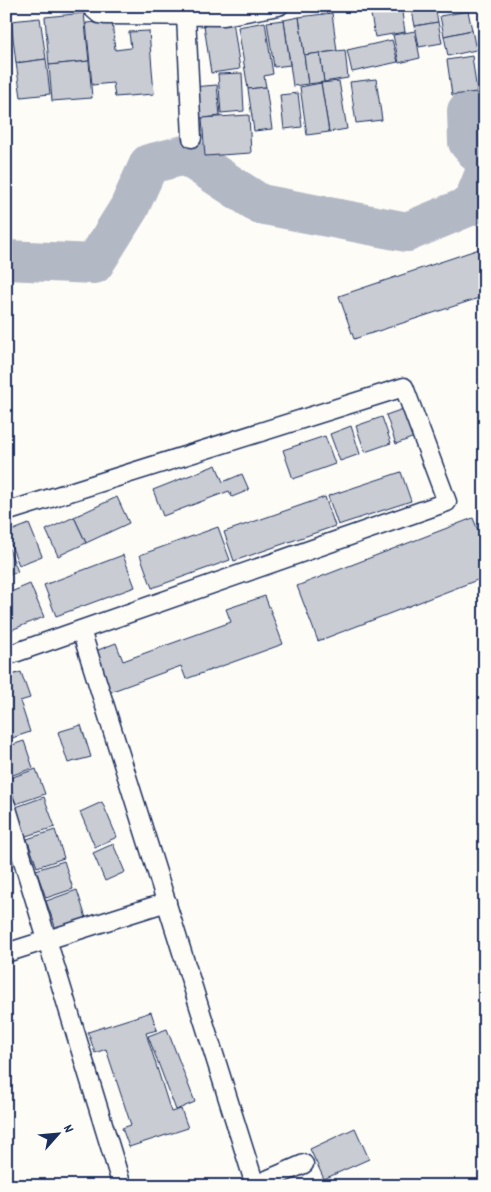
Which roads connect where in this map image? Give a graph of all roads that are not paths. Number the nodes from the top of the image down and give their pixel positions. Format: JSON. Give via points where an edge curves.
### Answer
{"nodes":[{"id":1,"x":90,"y":6,"type":"edge"},
{"id":2,"x":279,"y":6,"type":"edge"},
{"id":3,"x":186,"y":16,"type":"junction"},
{"id":4,"x":192,"y":138,"type":"dead end"},
{"id":5,"x":6,"y":512,"type":"edge"},
{"id":6,"x":82,"y":630,"type":"junction"},
{"id":7,"x":6,"y":656,"type":"edge"},
{"id":8,"x":6,"y":805,"type":"edge"},
{"id":9,"x":167,"y":902,"type":"junction"},
{"id":10,"x":47,"y":940,"type":"junction"},
{"id":11,"x":6,"y":953,"type":"edge"},
{"id":12,"x":304,"y":1164,"type":"dead end"},
{"id":13,"x":254,"y":1185,"type":"edge"},
{"id":14,"x":122,"y":1186,"type":"edge"}],
"edges":[{"from":1,"to":3,"type":"street","via":[[106,15]]},
{"from":2,"to":3,"type":"street","via":[[224,16]]},
{"from":3,"to":4,"type":"street"},
{"from":5,"to":6,"type":"street","via":[[404,386],[447,502]]},
{"from":6,"to":7,"type":"street"},
{"from":6,"to":9,"type":"street"},
{"from":8,"to":10,"type":"street"},
{"from":9,"to":10,"type":"street"},
{"from":9,"to":13,"type":"street"},
{"from":10,"to":11,"type":"street"},
{"from":10,"to":14,"type":"street"},
{"from":12,"to":13,"type":"street"}]}
